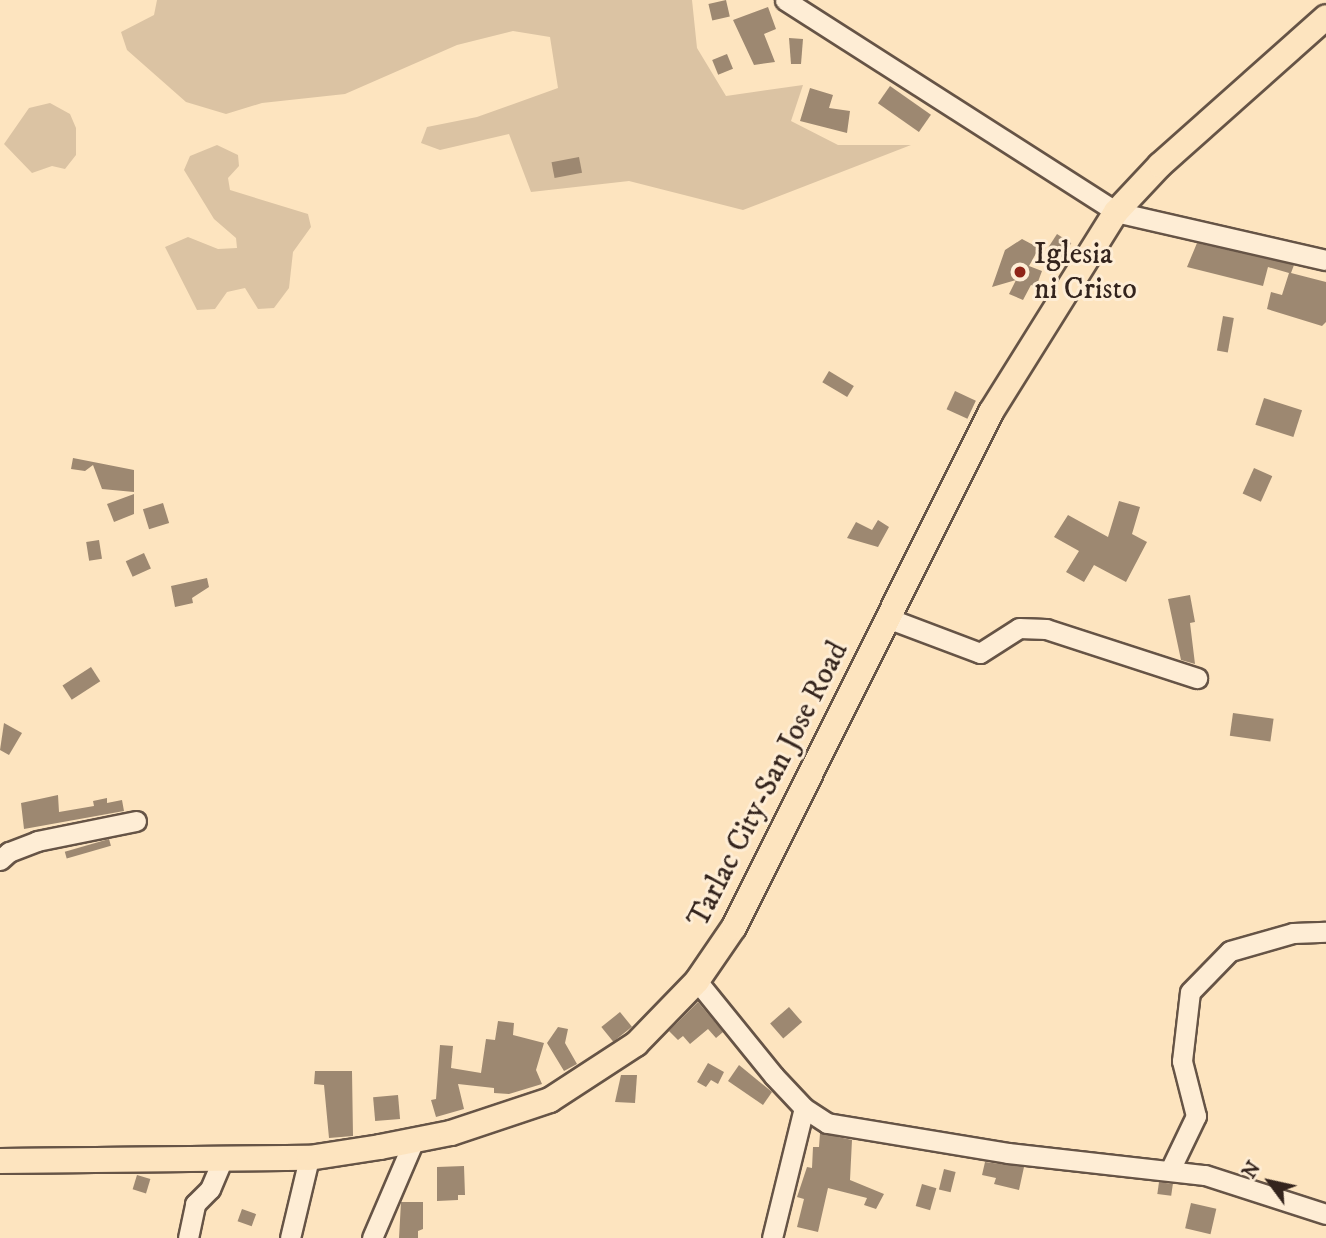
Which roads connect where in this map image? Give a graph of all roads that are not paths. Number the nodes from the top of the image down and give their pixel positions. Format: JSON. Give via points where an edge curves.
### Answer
{"nodes":[{"id":1,"x":785,"y":0,"type":"edge"},
{"id":2,"x":1326,"y":17,"type":"edge"},
{"id":3,"x":1116,"y":212,"type":"junction"},
{"id":4,"x":1326,"y":260,"type":"edge"},
{"id":5,"x":890,"y":619,"type":"junction"},
{"id":6,"x":1197,"y":678,"type":"dead end"},
{"id":7,"x":136,"y":821,"type":"dead end"},
{"id":8,"x":0,"y":860,"type":"edge"},
{"id":9,"x":1326,"y":932,"type":"edge"},
{"id":10,"x":697,"y":981,"type":"junction"},
{"id":11,"x":804,"y":1108,"type":"junction"},
{"id":12,"x":414,"y":1140,"type":"junction"},
{"id":13,"x":309,"y":1158,"type":"junction"},
{"id":14,"x":223,"y":1159,"type":"junction"},
{"id":15,"x":0,"y":1161,"type":"edge"},
{"id":16,"x":1170,"y":1170,"type":"junction"},
{"id":17,"x":1326,"y":1214,"type":"edge"},
{"id":18,"x":188,"y":1238,"type":"edge"},
{"id":19,"x":290,"y":1238,"type":"edge"},
{"id":20,"x":372,"y":1238,"type":"edge"},
{"id":21,"x":772,"y":1238,"type":"edge"}],
"edges":[{"from":1,"to":3,"type":"street"},
{"from":2,"to":3,"type":"main road","name":"Tarlac City-San Jose Road","via":[[1160,165]]},
{"from":3,"to":4,"type":"street"},
{"from":3,"to":5,"type":"main road","name":"Tarlac City-San Jose Road","via":[[991,412]]},
{"from":5,"to":6,"type":"street","via":[[980,653],[1019,628],[1046,629]]},
{"from":5,"to":10,"type":"main road","name":"Tarlac City-San Jose Road","via":[[749,898]]},
{"from":7,"to":8,"type":"street","via":[[37,841]]},
{"from":9,"to":16,"type":"street","via":[[1293,933],[1230,951],[1190,992],[1182,1061],[1196,1116]]},
{"from":10,"to":11,"type":"street"},
{"from":10,"to":12,"type":"main road","name":"Tarlac City-San Jose Road","via":[[636,1044],[550,1100]]},
{"from":11,"to":16,"type":"street","via":[[842,1129]]},
{"from":11,"to":21,"type":"street"},
{"from":12,"to":13,"type":"main road","name":"Tarlac City-San Jose Road"},
{"from":12,"to":20,"type":"street"},
{"from":13,"to":14,"type":"main road","name":"Tarlac City-San Jose Road"},
{"from":13,"to":19,"type":"street"},
{"from":14,"to":15,"type":"main road","name":"Tarlac City-San Jose Road"},
{"from":14,"to":18,"type":"street","via":[[210,1189],[195,1204]]},
{"from":16,"to":17,"type":"street","via":[[1229,1181]]}]}
